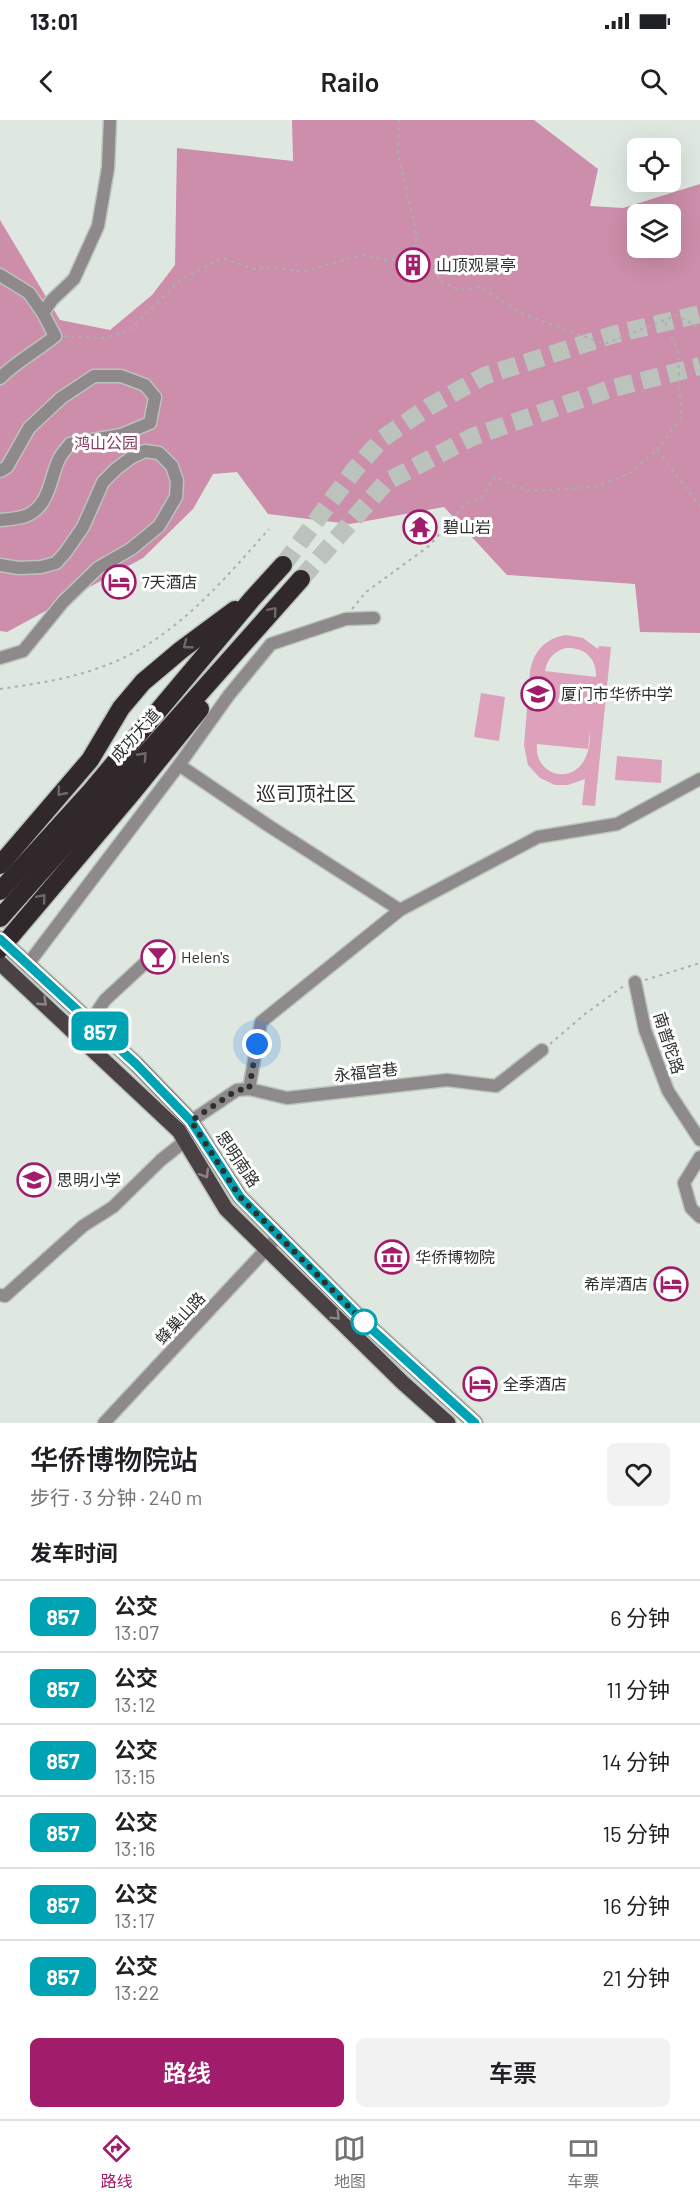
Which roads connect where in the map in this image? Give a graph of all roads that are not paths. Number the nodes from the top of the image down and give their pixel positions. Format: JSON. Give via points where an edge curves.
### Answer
{"nodes":[{"id":1,"x":110,"y":120,"type":"edge"},
{"id":2,"x":0,"y":275,"type":"edge"},
{"id":3,"x":43,"y":313,"type":"junction"},
{"id":4,"x":0,"y":378,"type":"edge"},
{"id":5,"x":0,"y":471,"type":"edge"},
{"id":6,"x":0,"y":520,"type":"edge"},
{"id":7,"x":0,"y":565,"type":"edge"},
{"id":8,"x":283,"y":565,"type":"tunnel mouth"},
{"id":9,"x":301,"y":579,"type":"tunnel mouth"},
{"id":10,"x":252,"y":599,"type":"junction"},
{"id":11,"x":374,"y":618,"type":"dead end"},
{"id":12,"x":253,"y":634,"type":"junction"},
{"id":13,"x":0,"y":658,"type":"edge"},
{"id":14,"x":179,"y":765,"type":"junction"},
{"id":15,"x":700,"y":779,"type":"edge"},
{"id":16,"x":97,"y":795,"type":"junction"},
{"id":17,"x":0,"y":865,"type":"edge"},
{"id":18,"x":0,"y":891,"type":"edge"},
{"id":19,"x":400,"y":910,"type":"junction"},
{"id":20,"x":0,"y":918,"type":"edge"},
{"id":21,"x":3,"y":950,"type":"edge"},
{"id":22,"x":146,"y":962,"type":"dead end"},
{"id":23,"x":28,"y":964,"type":"junction"},
{"id":24,"x":635,"y":982,"type":"road end"},
{"id":25,"x":90,"y":1022,"type":"junction"},
{"id":26,"x":542,"y":1050,"type":"road end"},
{"id":27,"x":249,"y":1089,"type":"junction"},
{"id":28,"x":191,"y":1121,"type":"junction"},
{"id":29,"x":700,"y":1140,"type":"edge"},
{"id":30,"x":185,"y":1141,"type":"junction"},
{"id":31,"x":700,"y":1156,"type":"edge"},
{"id":32,"x":700,"y":1217,"type":"edge"},
{"id":33,"x":280,"y":1235,"type":"junction"},
{"id":34,"x":268,"y":1248,"type":"junction"},
{"id":35,"x":0,"y":1295,"type":"edge"},
{"id":36,"x":104,"y":1423,"type":"edge"},
{"id":37,"x":448,"y":1423,"type":"edge"},
{"id":38,"x":475,"y":1423,"type":"edge"}],
"edges":[{"from":1,"to":3,"type":"street","via":[[108,168],[98,226],[74,279]]},
{"from":2,"to":3,"type":"street","via":[[29,293]]},
{"from":3,"to":4,"type":"street","via":[[56,336],[16,362]]},
{"from":5,"to":6,"type":"street","via":[[8,467],[29,428],[61,398],[94,376],[121,376],[145,385],[155,397],[150,423],[121,435],[70,444],[60,457],[42,503],[30,514]]},
{"from":7,"to":13,"type":"street","via":[[19,568],[56,563],[83,527],[103,482],[132,457],[145,451],[159,453],[172,466],[177,481],[176,497],[159,526],[98,568],[63,602],[23,651]]},
{"from":8,"to":10,"type":"highway","name":"成功大道"},
{"from":12,"to":9,"type":"highway","name":"成功大道","one_way":true},
{"from":10,"to":16,"type":"highway","name":"成功大道"},
{"from":10,"to":17,"type":"highway","one_way":true,"via":[[143,682],[120,708],[90,760]]},
{"from":11,"to":14,"type":"street","via":[[342,620],[271,644]]},
{"from":16,"to":12,"type":"highway","name":"成功大道","one_way":true},
{"from":21,"to":12,"type":"highway","one_way":true,"via":[[231,671]]},
{"from":14,"to":19,"type":"street"},
{"from":14,"to":23,"type":"street"},
{"from":15,"to":19,"type":"street","via":[[617,824],[538,837]]},
{"from":16,"to":18,"type":"highway","name":"成功大道"},
{"from":16,"to":20,"type":"highway","name":"成功大道"},
{"from":19,"to":27,"type":"street","via":[[261,1022]]},
{"from":21,"to":23,"type":"main road","name":"思明南路"},
{"from":21,"to":30,"type":"main road","one_way":true},
{"from":22,"to":25,"type":"street","via":[[105,1000]]},
{"from":23,"to":25,"type":"main road","name":"思明南路"},
{"from":24,"to":29,"type":"street","name":"南普陀路","via":[[645,1030],[668,1091]]},
{"from":25,"to":28,"type":"main road","name":"思明南路"},
{"from":26,"to":27,"type":"street","name":"永福宫巷","via":[[496,1086],[447,1080],[287,1098]]},
{"from":27,"to":28,"type":"street","via":[[237,1090]]},
{"from":28,"to":33,"type":"main road","name":"思明南路","via":[[240,1197]]},
{"from":30,"to":34,"type":"main road","one_way":true,"via":[[226,1209]]},
{"from":30,"to":35,"type":"street","via":[[113,1208],[82,1226],[5,1296]]},
{"from":31,"to":32,"type":"street","via":[[684,1183],[691,1208]]},
{"from":33,"to":34,"type":"street","name":"蜂巢山路"},
{"from":33,"to":38,"type":"main road","name":"思明南路","via":[[364,1322]]},
{"from":34,"to":36,"type":"street","name":"蜂巢山路"},
{"from":34,"to":37,"type":"main road","one_way":true}]}
